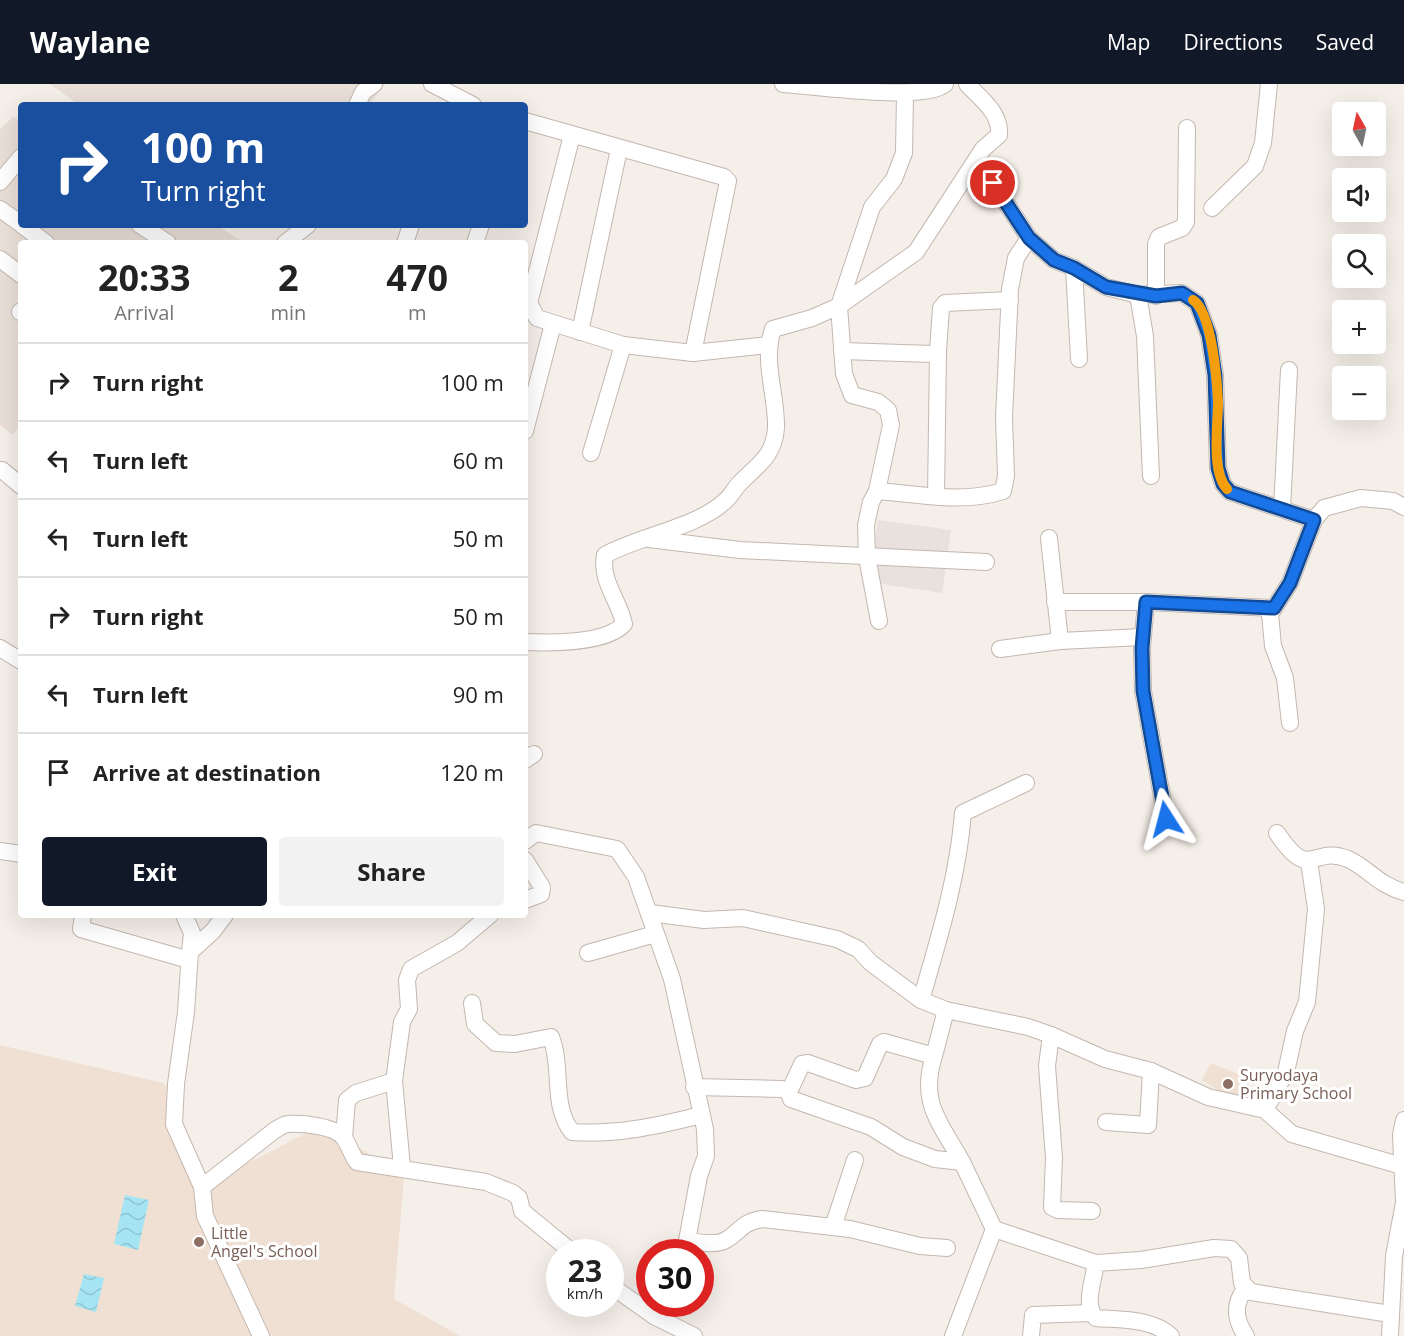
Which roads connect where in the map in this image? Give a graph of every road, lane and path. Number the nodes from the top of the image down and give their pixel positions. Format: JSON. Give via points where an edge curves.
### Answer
{"nodes":[{"id":1,"x":374,"y":84,"type":"edge"},
{"id":2,"x":432,"y":84,"type":"edge"},
{"id":3,"x":783,"y":84,"type":"edge"},
{"id":4,"x":945,"y":84,"type":"edge"},
{"id":5,"x":967,"y":84,"type":"edge"},
{"id":6,"x":1269,"y":84,"type":"edge"},
{"id":7,"x":878,"y":88,"type":"edge"},
{"id":8,"x":905,"y":93,"type":"junction"},
{"id":9,"x":358,"y":102,"type":"edge"},
{"id":10,"x":461,"y":102,"type":"edge"},
{"id":11,"x":528,"y":122,"type":"edge"},
{"id":12,"x":1187,"y":128,"type":"dead end"},
{"id":13,"x":572,"y":135,"type":"junction"},
{"id":14,"x":619,"y":149,"type":"junction"},
{"id":15,"x":18,"y":161,"type":"edge"},
{"id":16,"x":975,"y":163,"type":"junction"},
{"id":17,"x":0,"y":182,"type":"edge"},
{"id":18,"x":1212,"y":208,"type":"dead end"},
{"id":19,"x":0,"y":209,"type":"edge"},
{"id":20,"x":18,"y":223,"type":"edge"},
{"id":21,"x":25,"y":228,"type":"edge"},
{"id":22,"x":145,"y":228,"type":"edge"},
{"id":23,"x":305,"y":228,"type":"edge"},
{"id":24,"x":1029,"y":238,"type":"junction"},
{"id":25,"x":42,"y":240,"type":"edge"},
{"id":26,"x":163,"y":240,"type":"edge"},
{"id":27,"x":289,"y":240,"type":"edge"},
{"id":28,"x":0,"y":259,"type":"edge"},
{"id":29,"x":1074,"y":268,"type":"junction"},
{"id":30,"x":18,"y":273,"type":"edge"},
{"id":31,"x":1138,"y":295,"type":"junction"},
{"id":32,"x":1156,"y":296,"type":"junction"},
{"id":33,"x":1010,"y":300,"type":"junction"},
{"id":34,"x":839,"y":306,"type":"junction"},
{"id":35,"x":553,"y":324,"type":"junction"},
{"id":36,"x":580,"y":332,"type":"junction"},
{"id":37,"x":623,"y":345,"type":"junction"},
{"id":38,"x":768,"y":345,"type":"junction"},
{"id":39,"x":842,"y":351,"type":"junction"},
{"id":40,"x":938,"y":351,"type":"junction"},
{"id":41,"x":693,"y":353,"type":"junction"},
{"id":42,"x":1079,"y":359,"type":"dead end"},
{"id":43,"x":1289,"y":370,"type":"dead end"},
{"id":44,"x":528,"y":420,"type":"edge"},
{"id":45,"x":591,"y":453,"type":"dead end"},
{"id":46,"x":2,"y":470,"type":"dead end"},
{"id":47,"x":1151,"y":476,"type":"dead end"},
{"id":48,"x":18,"y":483,"type":"edge"},
{"id":49,"x":877,"y":491,"type":"junction"},
{"id":50,"x":936,"y":496,"type":"junction"},
{"id":51,"x":1404,"y":507,"type":"edge"},
{"id":52,"x":1282,"y":509,"type":"junction"},
{"id":53,"x":1314,"y":520,"type":"junction"},
{"id":54,"x":645,"y":538,"type":"junction"},
{"id":55,"x":1049,"y":538,"type":"dead end"},
{"id":56,"x":867,"y":557,"type":"junction"},
{"id":57,"x":986,"y":562,"type":"dead end"},
{"id":58,"x":1055,"y":602,"type":"junction"},
{"id":59,"x":1146,"y":602,"type":"junction"},
{"id":60,"x":1274,"y":608,"type":"junction"},
{"id":61,"x":879,"y":621,"type":"dead end"},
{"id":62,"x":1142,"y":637,"type":"junction"},
{"id":63,"x":1060,"y":641,"type":"junction"},
{"id":64,"x":528,"y":642,"type":"edge"},
{"id":65,"x":0,"y":648,"type":"edge"},
{"id":66,"x":1000,"y":649,"type":"dead end"},
{"id":67,"x":18,"y":659,"type":"edge"},
{"id":68,"x":1290,"y":723,"type":"dead end"},
{"id":69,"x":1026,"y":783,"type":"dead end"},
{"id":70,"x":1166,"y":819,"type":"dead end"},
{"id":71,"x":1277,"y":833,"type":"dead end"},
{"id":72,"x":528,"y":839,"type":"edge"},
{"id":73,"x":0,"y":851,"type":"edge"},
{"id":74,"x":18,"y":854,"type":"edge"},
{"id":75,"x":1309,"y":861,"type":"junction"},
{"id":76,"x":528,"y":865,"type":"edge"},
{"id":77,"x":1404,"y":892,"type":"edge"},
{"id":78,"x":528,"y":899,"type":"edge"},
{"id":79,"x":650,"y":913,"type":"junction"},
{"id":80,"x":83,"y":918,"type":"edge"},
{"id":81,"x":185,"y":918,"type":"edge"},
{"id":82,"x":223,"y":918,"type":"edge"},
{"id":83,"x":486,"y":918,"type":"edge"},
{"id":84,"x":655,"y":934,"type":"junction"},
{"id":85,"x":588,"y":953,"type":"dead end"},
{"id":86,"x":190,"y":956,"type":"junction"},
{"id":87,"x":921,"y":1000,"type":"junction"},
{"id":88,"x":472,"y":1003,"type":"dead end"},
{"id":89,"x":946,"y":1010,"type":"junction"},
{"id":90,"x":1051,"y":1035,"type":"junction"},
{"id":91,"x":934,"y":1056,"type":"junction"},
{"id":92,"x":1151,"y":1071,"type":"junction"},
{"id":93,"x":394,"y":1081,"type":"junction"},
{"id":94,"x":694,"y":1087,"type":"junction"},
{"id":95,"x":789,"y":1092,"type":"junction"},
{"id":96,"x":1265,"y":1110,"type":"junction"},
{"id":97,"x":701,"y":1115,"type":"junction"},
{"id":98,"x":1404,"y":1120,"type":"edge"},
{"id":99,"x":1106,"y":1122,"type":"dead end"},
{"id":100,"x":345,"y":1138,"type":"junction"},
{"id":101,"x":855,"y":1160,"type":"dead end"},
{"id":102,"x":962,"y":1162,"type":"junction"},
{"id":103,"x":1401,"y":1166,"type":"junction"},
{"id":104,"x":402,"y":1167,"type":"junction"},
{"id":105,"x":202,"y":1187,"type":"junction"},
{"id":106,"x":1404,"y":1203,"type":"edge"},
{"id":107,"x":1092,"y":1211,"type":"dead end"},
{"id":108,"x":833,"y":1227,"type":"junction"},
{"id":109,"x":994,"y":1229,"type":"junction"},
{"id":110,"x":556,"y":1239,"type":"edge"},
{"id":111,"x":687,"y":1239,"type":"edge"},
{"id":112,"x":714,"y":1243,"type":"edge"},
{"id":113,"x":947,"y":1248,"type":"dead end"},
{"id":114,"x":1096,"y":1263,"type":"junction"},
{"id":115,"x":1245,"y":1289,"type":"junction"},
{"id":116,"x":1091,"y":1313,"type":"junction"},
{"id":117,"x":1390,"y":1314,"type":"junction"},
{"id":118,"x":666,"y":1317,"type":"edge"},
{"id":119,"x":261,"y":1336,"type":"edge"},
{"id":120,"x":694,"y":1336,"type":"edge"},
{"id":121,"x":953,"y":1336,"type":"edge"},
{"id":122,"x":1031,"y":1336,"type":"edge"},
{"id":123,"x":1171,"y":1336,"type":"edge"},
{"id":124,"x":1246,"y":1336,"type":"edge"},
{"id":125,"x":1390,"y":1336,"type":"edge"}],
"edges":[{"from":1,"to":9,"type":"street","via":[[363,92]]},
{"from":2,"to":10,"type":"street"},
{"from":3,"to":7,"type":"street"},
{"from":4,"to":8,"type":"street"},
{"from":5,"to":16,"type":"street","via":[[1000,124],[999,135]]},
{"from":6,"to":18,"type":"street","via":[[1263,143],[1255,166]]},
{"from":7,"to":8,"type":"street"},
{"from":8,"to":34,"type":"street","via":[[904,153],[894,178],[872,207]]},
{"from":11,"to":13,"type":"street"},
{"from":12,"to":32,"type":"street","via":[[1186,222],[1182,228],[1159,237],[1156,244]]},
{"from":13,"to":14,"type":"street"},
{"from":13,"to":35,"type":"street","via":[[529,303],[537,318]]},
{"from":14,"to":36,"type":"street"},
{"from":14,"to":41,"type":"street","via":[[724,177],[730,184]]},
{"from":15,"to":17,"type":"street"},
{"from":16,"to":24,"type":"street"},
{"from":16,"to":34,"type":"street","via":[[916,252]]},
{"from":19,"to":20,"type":"street"},
{"from":21,"to":25,"type":"street"},
{"from":22,"to":26,"type":"street"},
{"from":23,"to":27,"type":"street"},
{"from":24,"to":29,"type":"street","via":[[1054,260]]},
{"from":24,"to":33,"type":"street","via":[[1016,258]]},
{"from":28,"to":30,"type":"street"},
{"from":29,"to":31,"type":"street","via":[[1106,287]]},
{"from":29,"to":42,"type":"street"},
{"from":31,"to":32,"type":"street"},
{"from":31,"to":47,"type":"street","via":[[1147,359]]},
{"from":32,"to":52,"type":"street","via":[[1182,293],[1197,303],[1203,315],[1215,375],[1218,468],[1223,484],[1230,492]]},
{"from":33,"to":40,"type":"street","via":[[945,303],[941,308]]},
{"from":33,"to":50,"type":"street","via":[[1003,491],[977,497]]},
{"from":34,"to":38,"type":"street","via":[[773,329]]},
{"from":34,"to":39,"type":"street"},
{"from":35,"to":36,"type":"street"},
{"from":35,"to":44,"type":"street"},
{"from":36,"to":37,"type":"street"},
{"from":37,"to":41,"type":"street"},
{"from":37,"to":45,"type":"street"},
{"from":38,"to":41,"type":"street"},
{"from":38,"to":54,"type":"street","via":[[776,429],[771,450],[725,502],[684,524]]},
{"from":39,"to":40,"type":"street"},
{"from":39,"to":49,"type":"street","via":[[844,375],[852,394],[878,402],[888,410],[891,424]]},
{"from":40,"to":50,"type":"street"},
{"from":43,"to":52,"type":"street"},
{"from":46,"to":48,"type":"street"},
{"from":49,"to":50,"type":"street"},
{"from":49,"to":56,"type":"street","via":[[866,525]]},
{"from":51,"to":53,"type":"street","via":[[1393,501],[1361,498],[1324,508]]},
{"from":52,"to":53,"type":"street"},
{"from":53,"to":60,"type":"street","via":[[1290,583]]},
{"from":54,"to":56,"type":"street","via":[[740,550]]},
{"from":54,"to":64,"type":"street","via":[[605,555],[603,569],[624,624],[616,632],[594,638]]},
{"from":55,"to":58,"type":"street"},
{"from":56,"to":57,"type":"street"},
{"from":56,"to":61,"type":"street"},
{"from":58,"to":59,"type":"street"},
{"from":58,"to":63,"type":"street"},
{"from":59,"to":60,"type":"street"},
{"from":59,"to":62,"type":"street"},
{"from":60,"to":68,"type":"street","via":[[1270,614],[1273,646],[1285,678]]},
{"from":62,"to":63,"type":"street"},
{"from":62,"to":70,"type":"street","via":[[1143,691]]},
{"from":63,"to":66,"type":"street"},
{"from":65,"to":67,"type":"street"},
{"from":69,"to":87,"type":"street","via":[[963,813],[952,889]]},
{"from":71,"to":75,"type":"street","via":[[1290,852]]},
{"from":72,"to":79,"type":"street","via":[[536,833],[617,849],[636,877]]},
{"from":73,"to":74,"type":"street"},
{"from":75,"to":77,"type":"street","via":[[1336,856],[1349,860],[1378,882]]},
{"from":75,"to":96,"type":"street","via":[[1316,909],[1307,1002],[1286,1072]]},
{"from":76,"to":78,"type":"street","via":[[542,887],[541,894]]},
{"from":79,"to":84,"type":"street"},
{"from":79,"to":87,"type":"street","via":[[704,920],[743,918],[837,939],[858,949]]},
{"from":80,"to":86,"type":"street","via":[[81,928]]},
{"from":81,"to":86,"type":"street","via":[[192,933]]},
{"from":82,"to":86,"type":"street"},
{"from":83,"to":93,"type":"street","via":[[457,943],[411,969],[407,981],[409,1009],[402,1022]]},
{"from":84,"to":85,"type":"street"},
{"from":84,"to":94,"type":"street","via":[[672,979]]},
{"from":86,"to":105,"type":"street","via":[[174,1124]]},
{"from":87,"to":89,"type":"street"},
{"from":88,"to":97,"type":"street","via":[[475,1024],[496,1043],[515,1044],[551,1037],[563,1120],[572,1132],[593,1134],[651,1128]]},
{"from":89,"to":90,"type":"street"},
{"from":89,"to":91,"type":"street"},
{"from":90,"to":92,"type":"street","via":[[1105,1059]]},
{"from":90,"to":107,"type":"street","via":[[1047,1066],[1052,1207]]},
{"from":91,"to":95,"type":"street","via":[[884,1042],[865,1078],[856,1080],[802,1064]]},
{"from":91,"to":102,"type":"street","via":[[927,1089],[933,1111]]},
{"from":92,"to":96,"type":"street","via":[[1208,1097]]},
{"from":92,"to":99,"type":"street","via":[[1148,1125]]},
{"from":93,"to":100,"type":"street","via":[[356,1093],[347,1100]]},
{"from":93,"to":104,"type":"street"},
{"from":94,"to":95,"type":"street","via":[[772,1088]]},
{"from":94,"to":97,"type":"street"},
{"from":95,"to":102,"type":"street","via":[[791,1099],[871,1127],[903,1147],[935,1159]]},
{"from":96,"to":103,"type":"street","via":[[1292,1134]]},
{"from":97,"to":111,"type":"street","via":[[707,1150]]},
{"from":98,"to":103,"type":"street"},
{"from":100,"to":104,"type":"street","via":[[347,1149],[357,1162]]},
{"from":100,"to":105,"type":"street","via":[[336,1131],[287,1124]]},
{"from":101,"to":108,"type":"street"},
{"from":102,"to":109,"type":"street"},
{"from":103,"to":106,"type":"street"},
{"from":104,"to":110,"type":"street","via":[[486,1182],[513,1193],[519,1198],[522,1211]]},
{"from":105,"to":119,"type":"street","via":[[205,1216]]},
{"from":106,"to":117,"type":"street","via":[[1394,1256]]},
{"from":108,"to":112,"type":"street","via":[[751,1220],[725,1240]]},
{"from":108,"to":113,"type":"street"},
{"from":109,"to":114,"type":"street"},
{"from":109,"to":121,"type":"street"},
{"from":114,"to":115,"type":"street","via":[[1231,1249],[1239,1258]]},
{"from":114,"to":116,"type":"street"},
{"from":115,"to":117,"type":"street"},
{"from":115,"to":124,"type":"street","via":[[1236,1310],[1238,1324]]},
{"from":116,"to":122,"type":"street","via":[[1033,1315]]},
{"from":116,"to":123,"type":"street","via":[[1096,1318],[1163,1328]]},
{"from":117,"to":125,"type":"street"},
{"from":118,"to":120,"type":"street"}]}
